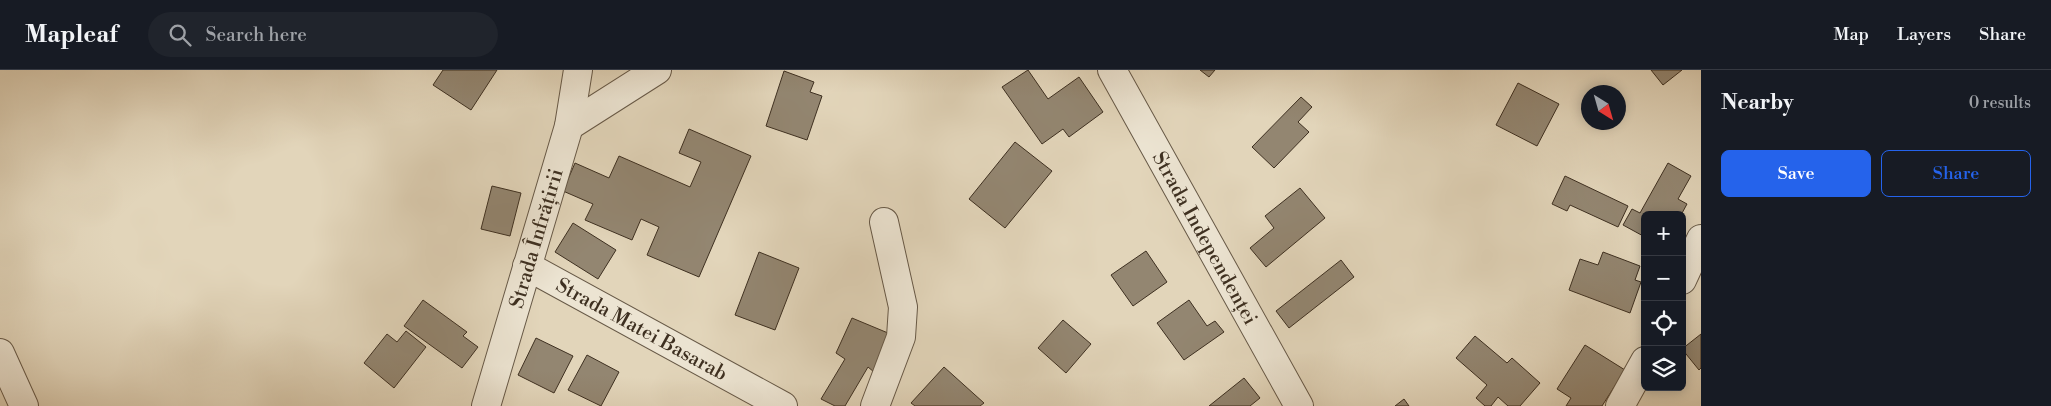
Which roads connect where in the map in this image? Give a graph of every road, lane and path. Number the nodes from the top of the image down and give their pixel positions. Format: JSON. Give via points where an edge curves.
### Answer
{"nodes":[{"id":1,"x":578,"y":70,"type":"edge"},
{"id":2,"x":657,"y":70,"type":"edge"},
{"id":3,"x":1123,"y":77,"type":"edge"},
{"id":4,"x":569,"y":126,"type":"junction"},
{"id":5,"x":884,"y":222,"type":"dead end"},
{"id":6,"x":1701,"y":239,"type":"edge"},
{"id":7,"x":527,"y":266,"type":"junction"},
{"id":8,"x":1686,"y":271,"type":"edge"},
{"id":9,"x":0,"y":353,"type":"edge"},
{"id":10,"x":1641,"y":368,"type":"edge"},
{"id":11,"x":24,"y":406,"type":"edge"},
{"id":12,"x":486,"y":406,"type":"edge"},
{"id":13,"x":783,"y":406,"type":"edge"},
{"id":14,"x":875,"y":406,"type":"edge"},
{"id":15,"x":1299,"y":406,"type":"edge"},
{"id":16,"x":1620,"y":406,"type":"edge"}],
"edges":[{"from":1,"to":4,"type":"street","name":"Strada Înfrățirii"},
{"from":2,"to":4,"type":"street"},
{"from":3,"to":15,"type":"street","name":"Strada Independenței"},
{"from":4,"to":7,"type":"street","name":"Strada Înfrățirii"},
{"from":5,"to":14,"type":"street","via":[[903,307],[901,337]]},
{"from":6,"to":8,"type":"street"},
{"from":7,"to":12,"type":"street","name":"Strada Înfrățirii"},
{"from":7,"to":13,"type":"street","name":"Strada Matei Basarab"},
{"from":9,"to":11,"type":"street"},
{"from":10,"to":16,"type":"street"}]}
